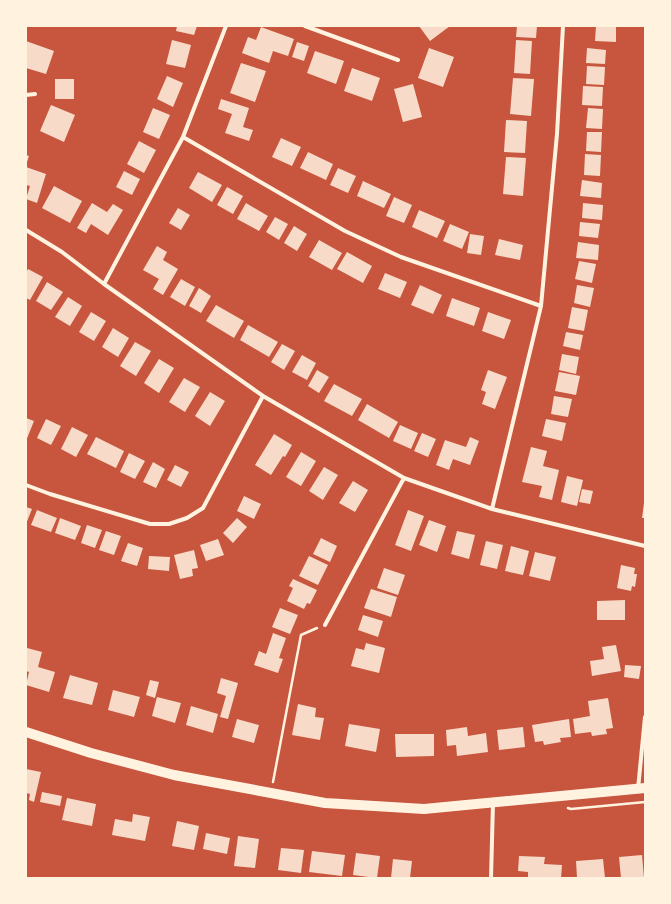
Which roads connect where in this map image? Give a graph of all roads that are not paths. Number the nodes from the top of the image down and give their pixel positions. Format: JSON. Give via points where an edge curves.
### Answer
{"nodes":[{"id":1,"x":226,"y":26,"type":"edge"},
{"id":2,"x":305,"y":26,"type":"edge"},
{"id":3,"x":563,"y":26,"type":"edge"},
{"id":4,"x":398,"y":60,"type":"dead end"},
{"id":5,"x":36,"y":94,"type":"dead end"},
{"id":6,"x":26,"y":95,"type":"edge"},
{"id":7,"x":183,"y":137,"type":"junction"},
{"id":8,"x":26,"y":230,"type":"edge"},
{"id":9,"x":104,"y":284,"type":"junction"},
{"id":10,"x":542,"y":306,"type":"junction"},
{"id":11,"x":263,"y":396,"type":"junction"},
{"id":12,"x":404,"y":478,"type":"junction"},
{"id":13,"x":26,"y":485,"type":"edge"},
{"id":14,"x":492,"y":509,"type":"junction"},
{"id":15,"x":645,"y":546,"type":"edge"},
{"id":16,"x":325,"y":625,"type":"road end"},
{"id":17,"x":645,"y":717,"type":"edge"},
{"id":18,"x":26,"y":732,"type":"edge"},
{"id":19,"x":642,"y":789,"type":"edge"},
{"id":20,"x":494,"y":803,"type":"junction"},
{"id":21,"x":491,"y":878,"type":"edge"}],
"edges":[{"from":1,"to":7,"type":"street"},
{"from":2,"to":4,"type":"street"},
{"from":3,"to":10,"type":"street","via":[[557,134]]},
{"from":5,"to":6,"type":"street"},
{"from":7,"to":9,"type":"street"},
{"from":7,"to":10,"type":"street","via":[[352,234],[401,257]]},
{"from":8,"to":9,"type":"street","via":[[62,252]]},
{"from":9,"to":11,"type":"street"},
{"from":10,"to":14,"type":"street"},
{"from":11,"to":12,"type":"street"},
{"from":11,"to":13,"type":"street","via":[[203,508],[187,518],[169,524],[150,524]]},
{"from":12,"to":14,"type":"street"},
{"from":12,"to":16,"type":"street"},
{"from":14,"to":15,"type":"street"},
{"from":17,"to":19,"type":"street"},
{"from":18,"to":20,"type":"highway","via":[[91,753],[174,775],[325,803],[424,809]]},
{"from":19,"to":20,"type":"highway"},
{"from":20,"to":21,"type":"street"}]}
